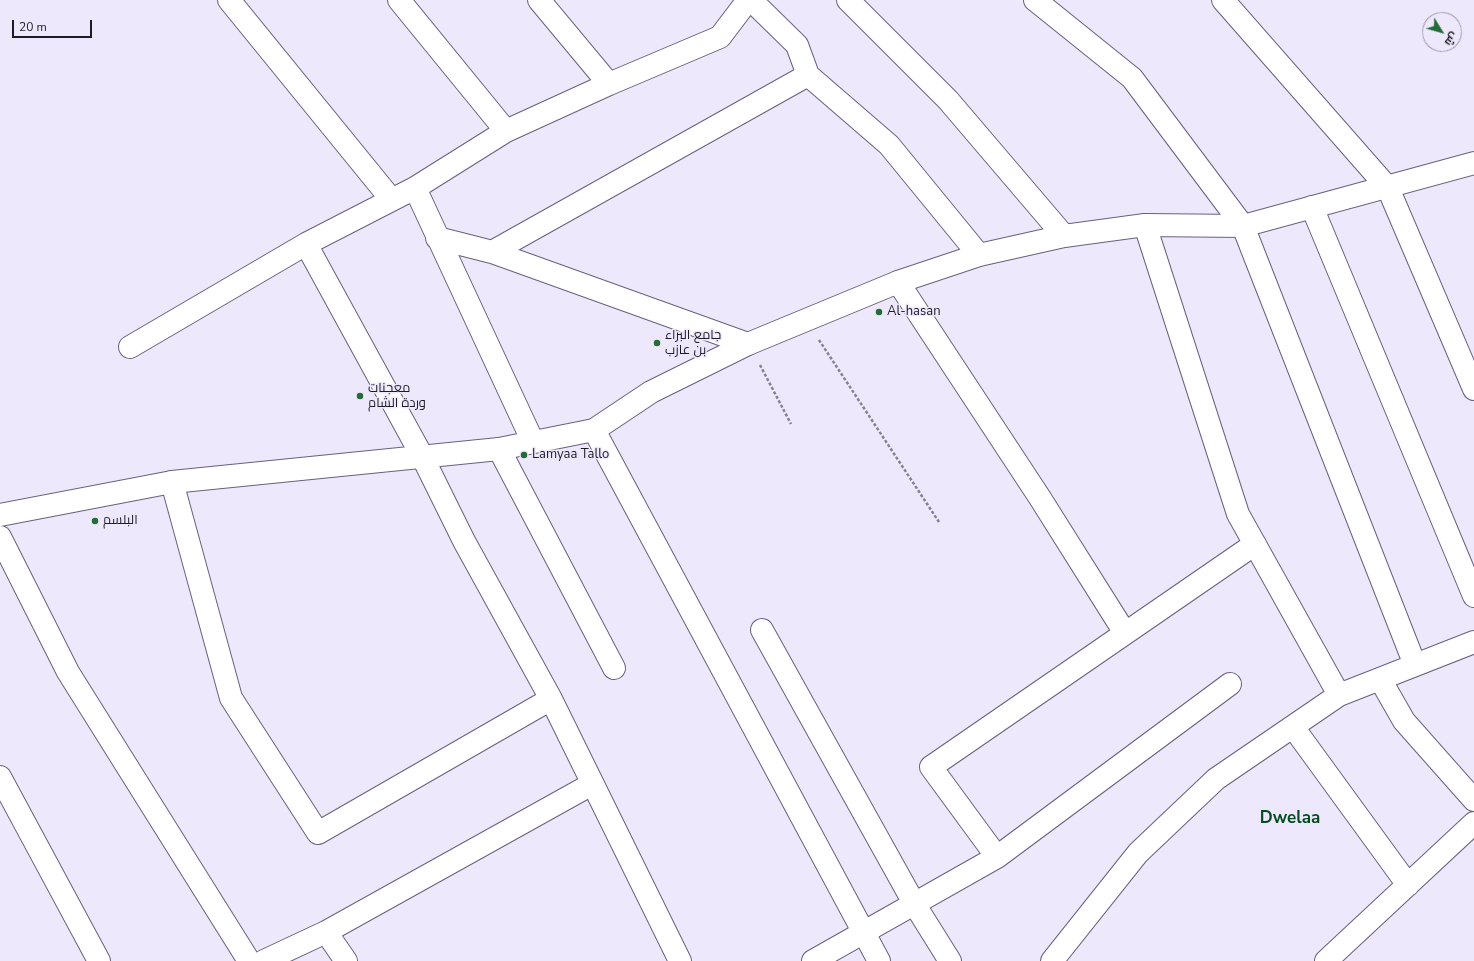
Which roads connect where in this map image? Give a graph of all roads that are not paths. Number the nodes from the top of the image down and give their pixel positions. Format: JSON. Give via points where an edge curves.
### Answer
{"nodes":[{"id":1,"x":229,"y":0,"type":"edge"},
{"id":2,"x":399,"y":0,"type":"edge"},
{"id":3,"x":539,"y":0,"type":"edge"},
{"id":4,"x":750,"y":0,"type":"edge"},
{"id":5,"x":848,"y":0,"type":"edge"},
{"id":6,"x":1035,"y":0,"type":"edge"},
{"id":7,"x":1222,"y":0,"type":"edge"},
{"id":8,"x":808,"y":75,"type":"junction"},
{"id":9,"x":609,"y":84,"type":"junction"},
{"id":10,"x":506,"y":131,"type":"junction"},
{"id":11,"x":1474,"y":163,"type":"edge"},
{"id":12,"x":415,"y":188,"type":"junction"},
{"id":13,"x":1388,"y":188,"type":"junction"},
{"id":14,"x":391,"y":199,"type":"junction"},
{"id":15,"x":1312,"y":207,"type":"junction"},
{"id":16,"x":1145,"y":225,"type":"junction"},
{"id":17,"x":1243,"y":226,"type":"junction"},
{"id":18,"x":1064,"y":236,"type":"junction"},
{"id":19,"x":437,"y":238,"type":"junction"},
{"id":20,"x":306,"y":244,"type":"junction"},
{"id":21,"x":492,"y":252,"type":"junction"},
{"id":22,"x":978,"y":255,"type":"junction"},
{"id":23,"x":898,"y":282,"type":"junction"},
{"id":24,"x":748,"y":344,"type":"junction"},
{"id":25,"x":130,"y":347,"type":"dead end"},
{"id":26,"x":1474,"y":389,"type":"edge"},
{"id":27,"x":594,"y":430,"type":"junction"},
{"id":28,"x":533,"y":442,"type":"junction"},
{"id":29,"x":499,"y":449,"type":"junction"},
{"id":30,"x":422,"y":456,"type":"junction"},
{"id":31,"x":172,"y":482,"type":"junction"},
{"id":32,"x":0,"y":516,"type":"edge"},
{"id":33,"x":0,"y":537,"type":"edge"},
{"id":34,"x":1255,"y":544,"type":"junction"},
{"id":35,"x":1474,"y":596,"type":"edge"},
{"id":36,"x":762,"y":630,"type":"dead end"},
{"id":37,"x":1125,"y":632,"type":"junction"},
{"id":38,"x":1474,"y":642,"type":"edge"},
{"id":39,"x":1415,"y":665,"type":"junction"},
{"id":40,"x":614,"y":668,"type":"dead end"},
{"id":41,"x":1380,"y":679,"type":"junction"},
{"id":42,"x":1230,"y":684,"type":"dead end"},
{"id":43,"x":1339,"y":695,"type":"junction"},
{"id":44,"x":551,"y":699,"type":"junction"},
{"id":45,"x":1292,"y":727,"type":"junction"},
{"id":46,"x":0,"y":777,"type":"edge"},
{"id":47,"x":592,"y":784,"type":"junction"},
{"id":48,"x":1474,"y":800,"type":"edge"},
{"id":49,"x":1474,"y":823,"type":"edge"},
{"id":50,"x":997,"y":857,"type":"junction"},
{"id":51,"x":1408,"y":885,"type":"junction"},
{"id":52,"x":915,"y":904,"type":"junction"},
{"id":53,"x":326,"y":932,"type":"junction"},
{"id":54,"x":864,"y":932,"type":"junction"},
{"id":55,"x":99,"y":961,"type":"edge"},
{"id":56,"x":249,"y":961,"type":"edge"},
{"id":57,"x":264,"y":961,"type":"edge"},
{"id":58,"x":346,"y":961,"type":"edge"},
{"id":59,"x":680,"y":961,"type":"edge"},
{"id":60,"x":813,"y":961,"type":"edge"},
{"id":61,"x":879,"y":961,"type":"edge"},
{"id":62,"x":950,"y":961,"type":"edge"},
{"id":63,"x":1052,"y":961,"type":"edge"},
{"id":64,"x":1326,"y":961,"type":"edge"}],
"edges":[{"from":1,"to":14,"type":"street"},
{"from":2,"to":10,"type":"street"},
{"from":3,"to":9,"type":"street"},
{"from":4,"to":8,"type":"street","via":[[797,45]]},
{"from":4,"to":9,"type":"street","via":[[720,37]]},
{"from":5,"to":18,"type":"street","via":[[948,100]]},
{"from":6,"to":17,"type":"street","via":[[1132,78]]},
{"from":7,"to":13,"type":"street"},
{"from":8,"to":21,"type":"street"},
{"from":8,"to":22,"type":"street","via":[[889,145]]},
{"from":9,"to":10,"type":"street"},
{"from":10,"to":12,"type":"street"},
{"from":11,"to":13,"type":"street"},
{"from":12,"to":14,"type":"street"},
{"from":12,"to":19,"type":"street"},
{"from":13,"to":15,"type":"street"},
{"from":13,"to":26,"type":"street"},
{"from":14,"to":20,"type":"street"},
{"from":15,"to":17,"type":"street"},
{"from":15,"to":35,"type":"street"},
{"from":16,"to":17,"type":"street"},
{"from":16,"to":18,"type":"street"},
{"from":16,"to":34,"type":"street","via":[[1238,514]]},
{"from":17,"to":39,"type":"street"},
{"from":18,"to":22,"type":"street"},
{"from":19,"to":21,"type":"street"},
{"from":19,"to":28,"type":"street"},
{"from":20,"to":25,"type":"street"},
{"from":20,"to":30,"type":"street"},
{"from":21,"to":24,"type":"street"},
{"from":22,"to":23,"type":"street"},
{"from":23,"to":24,"type":"street"},
{"from":23,"to":37,"type":"street"},
{"from":24,"to":27,"type":"street","via":[[651,392]]},
{"from":27,"to":28,"type":"street"},
{"from":27,"to":54,"type":"street"},
{"from":28,"to":29,"type":"street"},
{"from":29,"to":30,"type":"street"},
{"from":29,"to":40,"type":"street"},
{"from":30,"to":31,"type":"street"},
{"from":30,"to":44,"type":"street","via":[[464,541]]},
{"from":31,"to":32,"type":"street"},
{"from":31,"to":44,"type":"street","via":[[232,698],[318,833]]},
{"from":33,"to":56,"type":"street","via":[[68,672]]},
{"from":34,"to":37,"type":"street"},
{"from":34,"to":43,"type":"street"},
{"from":36,"to":52,"type":"street"},
{"from":37,"to":50,"type":"street","via":[[931,767]]},
{"from":38,"to":39,"type":"street"},
{"from":39,"to":41,"type":"street"},
{"from":41,"to":43,"type":"street"},
{"from":41,"to":48,"type":"street","via":[[1404,721]]},
{"from":42,"to":50,"type":"street"},
{"from":43,"to":45,"type":"street"},
{"from":44,"to":47,"type":"street"},
{"from":45,"to":51,"type":"street"},
{"from":45,"to":63,"type":"street","via":[[1216,779],[1138,853]]},
{"from":46,"to":55,"type":"street"},
{"from":47,"to":53,"type":"street"},
{"from":47,"to":59,"type":"street"},
{"from":49,"to":51,"type":"street"},
{"from":50,"to":52,"type":"street"},
{"from":51,"to":64,"type":"street"},
{"from":52,"to":54,"type":"street"},
{"from":52,"to":62,"type":"street"},
{"from":53,"to":57,"type":"street"},
{"from":53,"to":58,"type":"street"},
{"from":54,"to":60,"type":"street"},
{"from":54,"to":61,"type":"street"}]}
